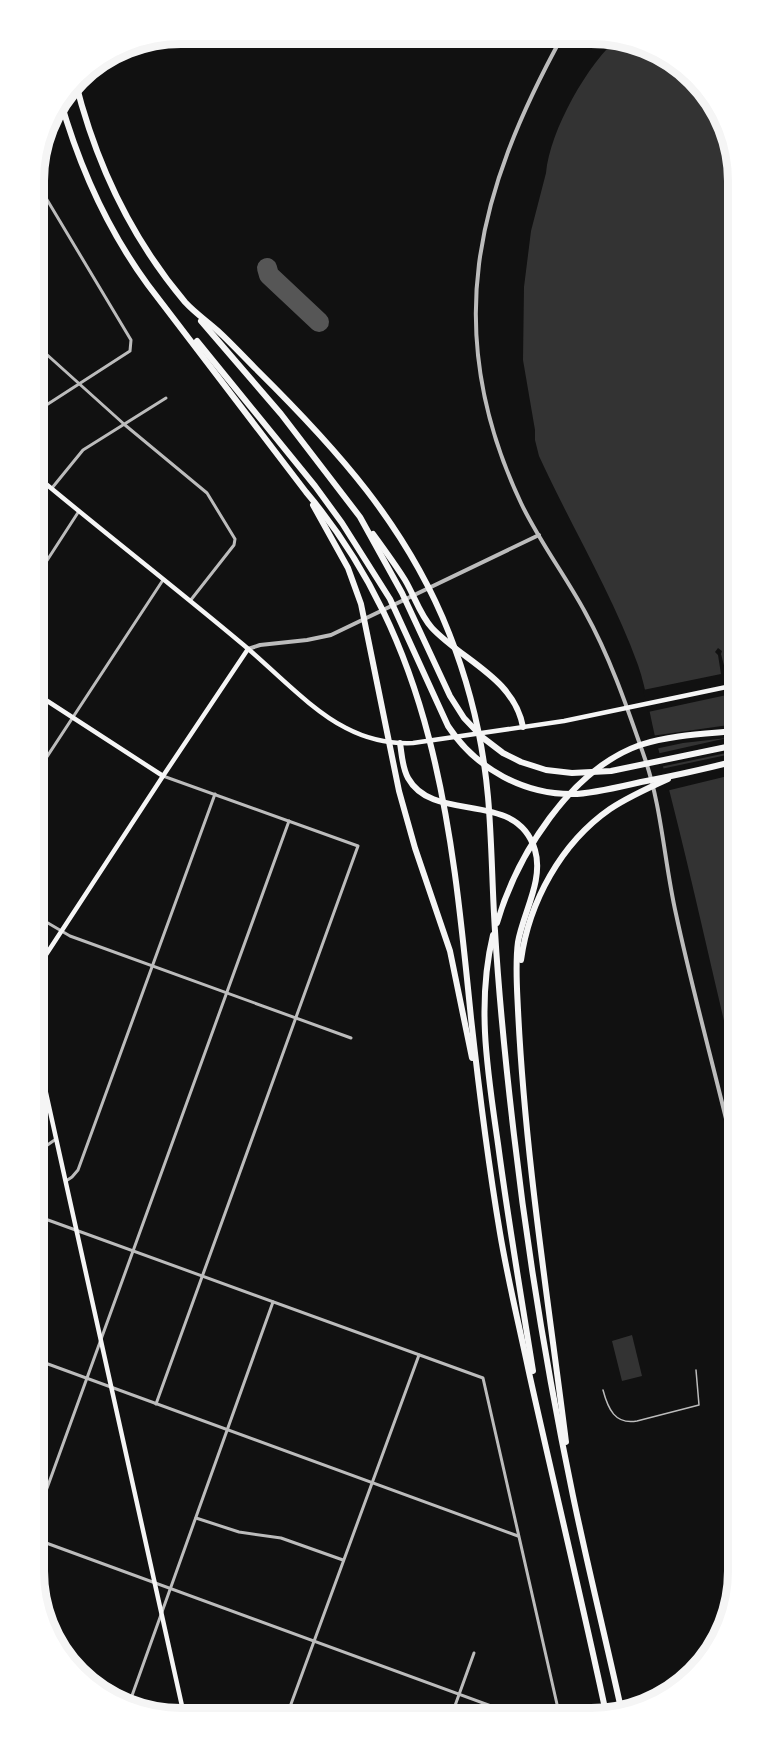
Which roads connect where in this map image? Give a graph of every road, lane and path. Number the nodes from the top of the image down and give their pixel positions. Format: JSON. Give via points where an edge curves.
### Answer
{"nodes":[{"id":1,"x":558,"y":44,"type":"edge"},
{"id":2,"x":79,"y":88,"type":"edge"},
{"id":3,"x":64,"y":110,"type":"edge"},
{"id":4,"x":44,"y":199,"type":"edge"},
{"id":5,"x":195,"y":313,"type":"junction"},
{"id":6,"x":176,"y":319,"type":"junction"},
{"id":7,"x":44,"y":352,"type":"edge"},
{"id":8,"x":79,"y":384,"type":"junction"},
{"id":9,"x":166,"y":398,"type":"dead end"},
{"id":10,"x":44,"y":406,"type":"edge"},
{"id":11,"x":125,"y":425,"type":"junction"},
{"id":12,"x":44,"y":482,"type":"edge"},
{"id":13,"x":52,"y":488,"type":"junction"},
{"id":14,"x":306,"y":492,"type":"junction"},
{"id":15,"x":79,"y":511,"type":"junction"},
{"id":16,"x":360,"y":517,"type":"junction"},
{"id":17,"x":539,"y":535,"type":"junction"},
{"id":18,"x":44,"y":565,"type":"edge"},
{"id":19,"x":163,"y":579,"type":"junction"},
{"id":20,"x":190,"y":601,"type":"junction"},
{"id":21,"x":248,"y":649,"type":"junction"},
{"id":22,"x":728,"y":687,"type":"edge"},
{"id":23,"x":44,"y":699,"type":"edge"},
{"id":24,"x":73,"y":718,"type":"junction"},
{"id":25,"x":523,"y":728,"type":"junction"},
{"id":26,"x":728,"y":732,"type":"edge"},
{"id":27,"x":388,"y":742,"type":"junction"},
{"id":28,"x":400,"y":743,"type":"junction"},
{"id":29,"x":728,"y":747,"type":"edge"},
{"id":30,"x":44,"y":762,"type":"edge"},
{"id":31,"x":728,"y":764,"type":"edge"},
{"id":32,"x":676,"y":775,"type":"junction"},
{"id":33,"x":163,"y":776,"type":"junction"},
{"id":34,"x":215,"y":794,"type":"junction"},
{"id":35,"x":289,"y":821,"type":"junction"},
{"id":36,"x":44,"y":921,"type":"edge"},
{"id":37,"x":62,"y":932,"type":"junction"},
{"id":38,"x":44,"y":958,"type":"edge"},
{"id":39,"x":152,"y":966,"type":"junction"},
{"id":40,"x":226,"y":993,"type":"junction"},
{"id":41,"x":518,"y":996,"type":"junction"},
{"id":42,"x":296,"y":1018,"type":"junction"},
{"id":43,"x":351,"y":1038,"type":"dead end"},
{"id":44,"x":44,"y":1084,"type":"edge"},
{"id":45,"x":482,"y":1106,"type":"junction"},
{"id":46,"x":728,"y":1128,"type":"edge"},
{"id":47,"x":56,"y":1139,"type":"junction"},
{"id":48,"x":44,"y":1152,"type":"edge"},
{"id":49,"x":66,"y":1181,"type":"junction"},
{"id":50,"x":44,"y":1218,"type":"edge"},
{"id":51,"x":77,"y":1230,"type":"junction"},
{"id":52,"x":132,"y":1250,"type":"junction"},
{"id":53,"x":202,"y":1276,"type":"junction"},
{"id":54,"x":273,"y":1302,"type":"junction"},
{"id":55,"x":101,"y":1338,"type":"junction"},
{"id":56,"x":419,"y":1355,"type":"junction"},
{"id":57,"x":44,"y":1363,"type":"edge"},
{"id":58,"x":696,"y":1370,"type":"dead end"},
{"id":59,"x":86,"y":1378,"type":"junction"},
{"id":60,"x":112,"y":1388,"type":"junction"},
{"id":61,"x":603,"y":1390,"type":"dead end"},
{"id":62,"x":156,"y":1404,"type":"junction"},
{"id":63,"x":228,"y":1430,"type":"junction"},
{"id":64,"x":543,"y":1437,"type":"junction"},
{"id":65,"x":372,"y":1482,"type":"junction"},
{"id":66,"x":44,"y":1496,"type":"edge"},
{"id":67,"x":573,"y":1496,"type":"junction"},
{"id":68,"x":196,"y":1518,"type":"junction"},
{"id":69,"x":518,"y":1536,"type":"junction"},
{"id":70,"x":44,"y":1542,"type":"edge"},
{"id":71,"x":343,"y":1560,"type":"junction"},
{"id":72,"x":154,"y":1582,"type":"junction"},
{"id":73,"x":171,"y":1588,"type":"junction"},
{"id":74,"x":162,"y":1612,"type":"junction"},
{"id":75,"x":314,"y":1641,"type":"junction"},
{"id":76,"x":474,"y":1653,"type":"dead end"},
{"id":77,"x":459,"y":1694,"type":"junction"},
{"id":78,"x":131,"y":1698,"type":"edge"},
{"id":79,"x":620,"y":1704,"type":"edge"},
{"id":80,"x":605,"y":1707,"type":"edge"},
{"id":81,"x":183,"y":1708,"type":"edge"},
{"id":82,"x":290,"y":1708,"type":"edge"},
{"id":83,"x":454,"y":1708,"type":"edge"},
{"id":84,"x":497,"y":1708,"type":"edge"},
{"id":85,"x":558,"y":1708,"type":"edge"}],
"edges":[{"from":1,"to":17,"type":"street","via":[[498,178],[484,230],[476,288],[478,356],[492,428],[521,503]]},
{"from":2,"to":5,"type":"highway","via":[[99,156],[121,204],[155,261]]},
{"from":3,"to":6,"type":"highway","via":[[106,218],[141,275]]},
{"from":4,"to":8,"type":"street","via":[[132,342],[130,351]]},
{"from":5,"to":16,"type":"highway","via":[[281,414]]},
{"from":5,"to":67,"type":"highway","via":[[306,419],[384,512],[419,569],[460,665],[483,756],[501,1011],[530,1258]]},
{"from":6,"to":14,"type":"highway"},
{"from":6,"to":32,"type":"highway","via":[[342,523],[390,599],[441,714],[459,741],[484,765],[519,784],[558,793],[590,792]]},
{"from":7,"to":8,"type":"street"},
{"from":8,"to":10,"type":"street"},
{"from":8,"to":11,"type":"street"},
{"from":9,"to":11,"type":"street"},
{"from":11,"to":13,"type":"street","via":[[82,450]]},
{"from":11,"to":20,"type":"street","via":[[207,493],[236,539]]},
{"from":12,"to":13,"type":"main road"},
{"from":13,"to":15,"type":"main road"},
{"from":14,"to":27,"type":"highway","via":[[348,568],[361,604]]},
{"from":14,"to":45,"type":"highway","via":[[330,520],[380,604],[419,700],[444,798]]},
{"from":15,"to":18,"type":"street"},
{"from":15,"to":19,"type":"main road"},
{"from":16,"to":25,"type":"highway","via":[[406,581],[430,626],[506,690]]},
{"from":16,"to":29,"type":"highway","via":[[402,593],[453,702],[473,729],[498,749],[533,766],[565,773],[591,773]]},
{"from":17,"to":21,"type":"street","via":[[331,635]]},
{"from":17,"to":46,"type":"street","via":[[600,640],[649,771],[676,915]]},
{"from":19,"to":20,"type":"main road"},
{"from":19,"to":24,"type":"street"},
{"from":20,"to":21,"type":"main road"},
{"from":21,"to":27,"type":"main road","via":[[345,728]]},
{"from":21,"to":33,"type":"main road"},
{"from":22,"to":25,"type":"main road"},
{"from":23,"to":24,"type":"main road"},
{"from":24,"to":30,"type":"street"},
{"from":24,"to":33,"type":"main road"},
{"from":25,"to":28,"type":"main road"},
{"from":26,"to":64,"type":"highway","via":[[660,740],[629,750],[581,784],[543,828],[522,862],[503,904],[491,945],[484,990],[484,1030],[507,1210]]},
{"from":27,"to":28,"type":"main road"},
{"from":27,"to":45,"type":"highway","via":[[411,835],[450,951]]},
{"from":28,"to":41,"type":"highway","via":[[408,778],[417,789],[430,797],[510,818],[527,834],[535,849],[536,877],[518,944]]},
{"from":31,"to":32,"type":"highway"},
{"from":32,"to":41,"type":"highway","via":[[620,802],[572,845],[538,901],[520,964]]},
{"from":33,"to":34,"type":"street"},
{"from":33,"to":37,"type":"main road"},
{"from":34,"to":35,"type":"street"},
{"from":34,"to":39,"type":"street"},
{"from":35,"to":40,"type":"street"},
{"from":35,"to":42,"type":"street","via":[[358,846]]},
{"from":36,"to":37,"type":"street"},
{"from":37,"to":38,"type":"main road"},
{"from":37,"to":39,"type":"street"},
{"from":39,"to":40,"type":"street"},
{"from":39,"to":49,"type":"street","via":[[78,1170]]},
{"from":40,"to":42,"type":"street"},
{"from":40,"to":52,"type":"street"},
{"from":41,"to":67,"type":"highway","via":[[536,1208]]},
{"from":42,"to":43,"type":"street"},
{"from":42,"to":53,"type":"street"},
{"from":44,"to":47,"type":"main road"},
{"from":45,"to":64,"type":"highway","via":[[505,1264]]},
{"from":47,"to":48,"type":"street"},
{"from":47,"to":49,"type":"main road"},
{"from":49,"to":51,"type":"main road"},
{"from":50,"to":51,"type":"street"},
{"from":51,"to":52,"type":"street"},
{"from":51,"to":55,"type":"main road"},
{"from":52,"to":53,"type":"street"},
{"from":52,"to":55,"type":"street"},
{"from":53,"to":54,"type":"street"},
{"from":53,"to":62,"type":"street"},
{"from":54,"to":56,"type":"street"},
{"from":54,"to":63,"type":"street"},
{"from":55,"to":59,"type":"street"},
{"from":55,"to":60,"type":"main road"},
{"from":56,"to":65,"type":"street"},
{"from":56,"to":69,"type":"street","via":[[483,1378]]},
{"from":57,"to":59,"type":"street"},
{"from":58,"to":61,"type":"lane","via":[[699,1405],[638,1421],[627,1422],[613,1416]]},
{"from":59,"to":60,"type":"street"},
{"from":59,"to":66,"type":"street"},
{"from":60,"to":62,"type":"street"},
{"from":60,"to":72,"type":"main road"},
{"from":62,"to":63,"type":"street"},
{"from":63,"to":65,"type":"street"},
{"from":63,"to":68,"type":"street"},
{"from":64,"to":80,"type":"highway"},
{"from":65,"to":69,"type":"street"},
{"from":65,"to":71,"type":"street"},
{"from":67,"to":79,"type":"highway"},
{"from":68,"to":71,"type":"street","via":[[238,1532],[281,1538]]},
{"from":68,"to":73,"type":"street"},
{"from":69,"to":85,"type":"street"},
{"from":70,"to":72,"type":"street"},
{"from":71,"to":75,"type":"street"},
{"from":72,"to":73,"type":"street"},
{"from":72,"to":74,"type":"main road"},
{"from":73,"to":74,"type":"street"},
{"from":73,"to":75,"type":"street"},
{"from":74,"to":78,"type":"street"},
{"from":74,"to":81,"type":"main road"},
{"from":75,"to":77,"type":"street"},
{"from":75,"to":82,"type":"street"},
{"from":76,"to":77,"type":"street"},
{"from":77,"to":83,"type":"street"},
{"from":77,"to":84,"type":"street"}]}
